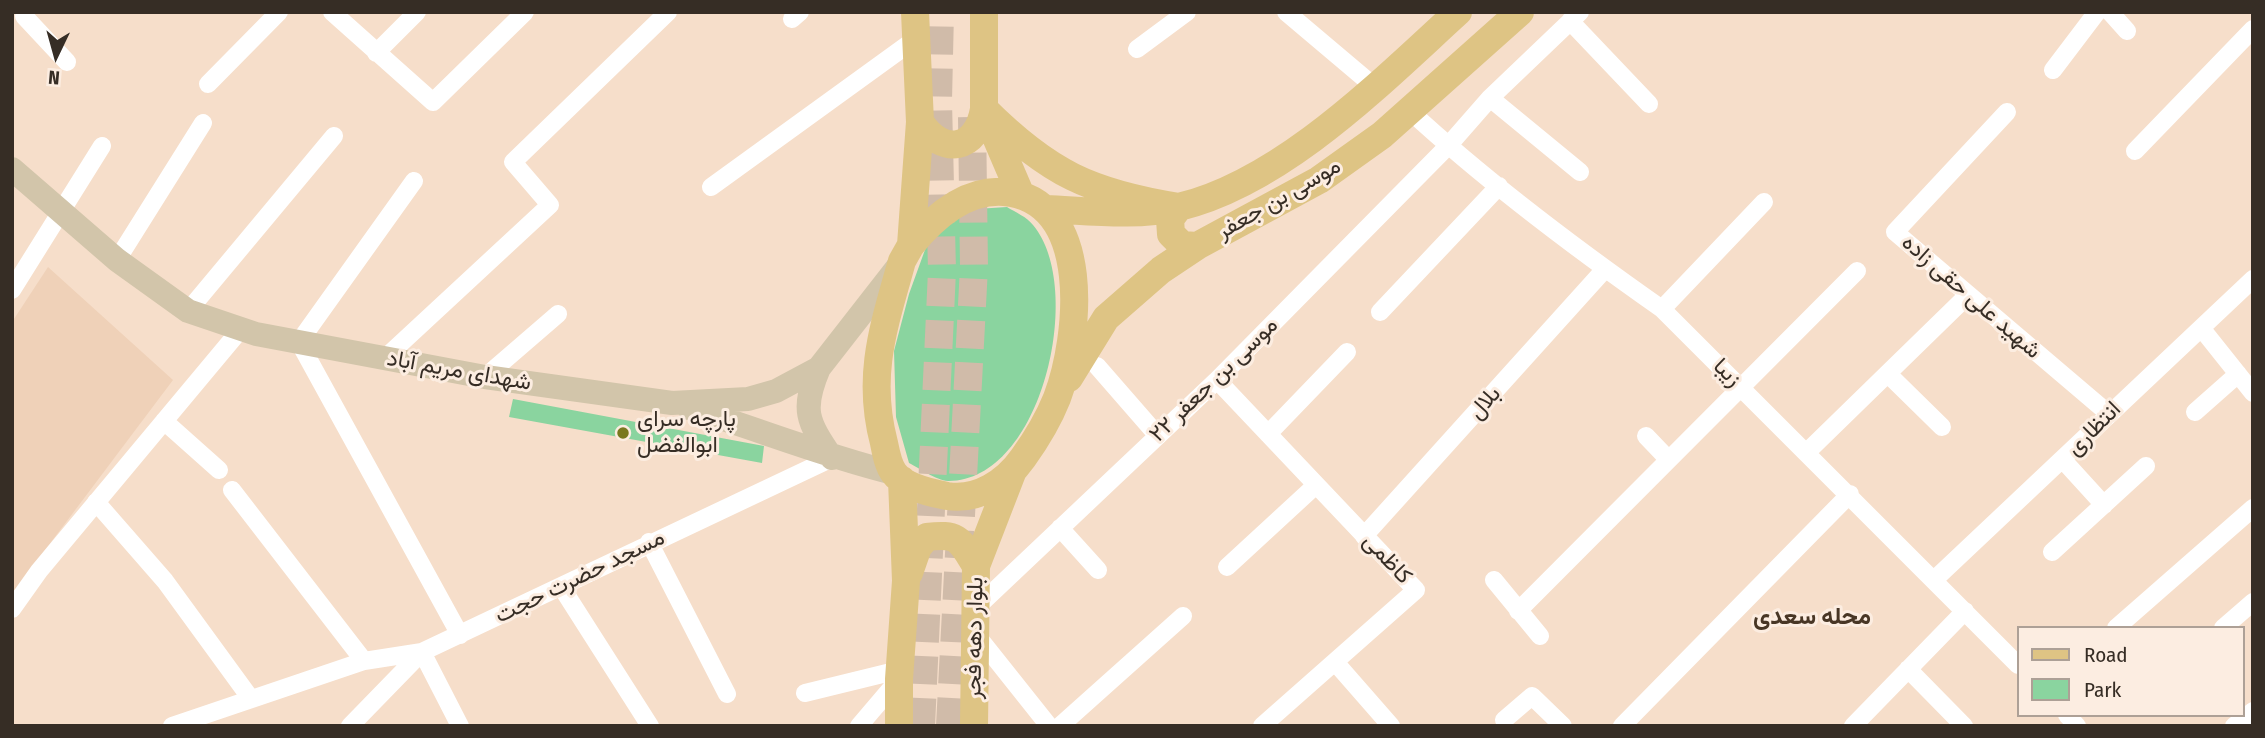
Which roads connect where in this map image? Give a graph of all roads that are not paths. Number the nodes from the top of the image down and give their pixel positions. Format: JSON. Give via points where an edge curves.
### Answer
{"nodes":[{"id":1,"x":279,"y":12,"type":"edge"},
{"id":2,"x":332,"y":12,"type":"edge"},
{"id":3,"x":417,"y":12,"type":"edge"},
{"id":4,"x":525,"y":12,"type":"edge"},
{"id":5,"x":668,"y":12,"type":"edge"},
{"id":6,"x":984,"y":12,"type":"edge"},
{"id":7,"x":1187,"y":12,"type":"edge"},
{"id":8,"x":1286,"y":12,"type":"edge"},
{"id":9,"x":1458,"y":12,"type":"edge"},
{"id":10,"x":1520,"y":12,"type":"edge"},
{"id":11,"x":2097,"y":12,"type":"edge"},
{"id":12,"x":2110,"y":12,"type":"edge"},
{"id":13,"x":1575,"y":17,"type":"edge"},
{"id":14,"x":22,"y":18,"type":"edge"},
{"id":15,"x":915,"y":26,"type":"edge"},
{"id":16,"x":2253,"y":29,"type":"edge"},
{"id":17,"x":2127,"y":31,"type":"dead end"},
{"id":18,"x":1137,"y":49,"type":"dead end"},
{"id":19,"x":376,"y":53,"type":"junction"},
{"id":20,"x":67,"y":62,"type":"dead end"},
{"id":21,"x":2053,"y":70,"type":"dead end"},
{"id":22,"x":208,"y":84,"type":"dead end"},
{"id":23,"x":1376,"y":88,"type":"junction"},
{"id":24,"x":1490,"y":99,"type":"junction"},
{"id":25,"x":1649,"y":104,"type":"dead end"},
{"id":26,"x":984,"y":109,"type":"junction"},
{"id":27,"x":1410,"y":111,"type":"junction"},
{"id":28,"x":2007,"y":112,"type":"dead end"},
{"id":29,"x":203,"y":122,"type":"dead end"},
{"id":30,"x":920,"y":122,"type":"junction"},
{"id":31,"x":334,"y":136,"type":"dead end"},
{"id":32,"x":102,"y":146,"type":"dead end"},
{"id":33,"x":1448,"y":146,"type":"junction"},
{"id":34,"x":2135,"y":151,"type":"dead end"},
{"id":35,"x":13,"y":171,"type":"edge"},
{"id":36,"x":1580,"y":172,"type":"dead end"},
{"id":37,"x":414,"y":181,"type":"dead end"},
{"id":38,"x":1499,"y":186,"type":"junction"},
{"id":39,"x":711,"y":187,"type":"dead end"},
{"id":40,"x":1020,"y":193,"type":"junction"},
{"id":41,"x":1764,"y":202,"type":"dead end"},
{"id":42,"x":1179,"y":207,"type":"junction"},
{"id":43,"x":1046,"y":209,"type":"junction"},
{"id":44,"x":61,"y":215,"type":"junction"},
{"id":45,"x":1197,"y":246,"type":"junction"},
{"id":46,"x":907,"y":253,"type":"junction"},
{"id":47,"x":117,"y":260,"type":"junction"},
{"id":48,"x":1605,"y":269,"type":"junction"},
{"id":49,"x":1857,"y":271,"type":"dead end"},
{"id":50,"x":2253,"y":279,"type":"edge"},
{"id":51,"x":12,"y":290,"type":"edge"},
{"id":52,"x":1967,"y":296,"type":"junction"},
{"id":53,"x":1662,"y":309,"type":"junction"},
{"id":54,"x":188,"y":312,"type":"junction"},
{"id":55,"x":1380,"y":312,"type":"dead end"},
{"id":56,"x":558,"y":314,"type":"dead end"},
{"id":57,"x":2202,"y":328,"type":"junction"},
{"id":58,"x":241,"y":329,"type":"junction"},
{"id":59,"x":299,"y":342,"type":"junction"},
{"id":60,"x":1347,"y":352,"type":"dead end"},
{"id":61,"x":385,"y":359,"type":"junction"},
{"id":62,"x":1097,"y":366,"type":"dead end"},
{"id":63,"x":819,"y":368,"type":"junction"},
{"id":64,"x":2238,"y":373,"type":"junction"},
{"id":65,"x":1888,"y":374,"type":"junction"},
{"id":66,"x":485,"y":377,"type":"junction"},
{"id":67,"x":1217,"y":380,"type":"junction"},
{"id":68,"x":1741,"y":386,"type":"junction"},
{"id":69,"x":2252,"y":389,"type":"edge"},
{"id":70,"x":1057,"y":398,"type":"junction"},
{"id":71,"x":672,"y":403,"type":"junction"},
{"id":72,"x":2195,"y":412,"type":"dead end"},
{"id":73,"x":2109,"y":414,"type":"junction"},
{"id":74,"x":164,"y":421,"type":"junction"},
{"id":75,"x":1942,"y":428,"type":"dead end"},
{"id":76,"x":1268,"y":434,"type":"junction"},
{"id":77,"x":1158,"y":436,"type":"junction"},
{"id":78,"x":1646,"y":436,"type":"dead end"},
{"id":79,"x":1807,"y":452,"type":"junction"},
{"id":80,"x":832,"y":458,"type":"junction"},
{"id":81,"x":1668,"y":459,"type":"junction"},
{"id":82,"x":2063,"y":460,"type":"junction"},
{"id":83,"x":2146,"y":466,"type":"dead end"},
{"id":84,"x":219,"y":470,"type":"dead end"},
{"id":85,"x":1012,"y":473,"type":"junction"},
{"id":86,"x":898,"y":477,"type":"junction"},
{"id":87,"x":1316,"y":485,"type":"junction"},
{"id":88,"x":232,"y":490,"type":"dead end"},
{"id":89,"x":1850,"y":495,"type":"junction"},
{"id":90,"x":96,"y":502,"type":"junction"},
{"id":91,"x":2105,"y":505,"type":"junction"},
{"id":92,"x":2253,"y":508,"type":"edge"},
{"id":93,"x":1060,"y":528,"type":"junction"},
{"id":94,"x":1364,"y":536,"type":"junction"},
{"id":95,"x":649,"y":542,"type":"junction"},
{"id":96,"x":2052,"y":552,"type":"dead end"},
{"id":97,"x":976,"y":566,"type":"junction"},
{"id":98,"x":1227,"y":567,"type":"dead end"},
{"id":99,"x":1098,"y":570,"type":"dead end"},
{"id":100,"x":1936,"y":579,"type":"junction"},
{"id":101,"x":1494,"y":580,"type":"dead end"},
{"id":102,"x":906,"y":581,"type":"junction"},
{"id":103,"x":562,"y":588,"type":"junction"},
{"id":104,"x":2253,"y":601,"type":"edge"},
{"id":105,"x":12,"y":608,"type":"edge"},
{"id":106,"x":1518,"y":611,"type":"junction"},
{"id":107,"x":1965,"y":611,"type":"junction"},
{"id":108,"x":1183,"y":616,"type":"dead end"},
{"id":109,"x":975,"y":621,"type":"junction"},
{"id":110,"x":2118,"y":626,"type":"edge"},
{"id":111,"x":2225,"y":626,"type":"edge"},
{"id":112,"x":460,"y":635,"type":"junction"},
{"id":113,"x":1540,"y":636,"type":"dead end"},
{"id":114,"x":422,"y":652,"type":"junction"},
{"id":115,"x":364,"y":661,"type":"junction"},
{"id":116,"x":1335,"y":662,"type":"junction"},
{"id":117,"x":2016,"y":663,"type":"edge"},
{"id":118,"x":1908,"y":669,"type":"junction"},
{"id":119,"x":899,"y":674,"type":"junction"},
{"id":120,"x":805,"y":692,"type":"dead end"},
{"id":121,"x":727,"y":694,"type":"dead end"},
{"id":122,"x":251,"y":699,"type":"junction"},
{"id":123,"x":2253,"y":711,"type":"edge"},
{"id":124,"x":1504,"y":720,"type":"dead end"},
{"id":125,"x":178,"y":725,"type":"edge"},
{"id":126,"x":350,"y":726,"type":"edge"},
{"id":127,"x":460,"y":726,"type":"edge"},
{"id":128,"x":650,"y":726,"type":"edge"},
{"id":129,"x":859,"y":726,"type":"edge"},
{"id":130,"x":899,"y":726,"type":"edge"},
{"id":131,"x":974,"y":726,"type":"edge"},
{"id":132,"x":1049,"y":726,"type":"edge"},
{"id":133,"x":1060,"y":726,"type":"edge"},
{"id":134,"x":1262,"y":726,"type":"edge"},
{"id":135,"x":1391,"y":726,"type":"edge"},
{"id":136,"x":1563,"y":726,"type":"edge"},
{"id":137,"x":1622,"y":726,"type":"edge"},
{"id":138,"x":1853,"y":726,"type":"edge"},
{"id":139,"x":1964,"y":726,"type":"edge"},
{"id":140,"x":2234,"y":726,"type":"edge"}],
"edges":[{"from":1,"to":22,"type":"street"},
{"from":2,"to":19,"type":"street"},
{"from":3,"to":19,"type":"street"},
{"from":4,"to":19,"type":"street","via":[[433,102]]},
{"from":5,"to":61,"type":"street","via":[[513,162],[550,205]]},
{"from":6,"to":26,"type":"main road"},
{"from":7,"to":18,"type":"street"},
{"from":8,"to":23,"type":"street"},
{"from":9,"to":23,"type":"main road","name":"موسی بن جعفر"},
{"from":10,"to":27,"type":"main road","name":"موسی بن جعفر"},
{"from":11,"to":21,"type":"street"},
{"from":12,"to":17,"type":"street"},
{"from":13,"to":24,"type":"street","name":"موسی بن جعفر ۲۲"},
{"from":13,"to":25,"type":"street"},
{"from":14,"to":20,"type":"street"},
{"from":15,"to":30,"type":"main road"},
{"from":15,"to":39,"type":"street"},
{"from":16,"to":34,"type":"street"},
{"from":23,"to":42,"type":"main road","name":"موسی بن جعفر","via":[[1323,131],[1253,176]]},
{"from":24,"to":33,"type":"street","name":"موسی بن جعفر ۲۲"},
{"from":24,"to":36,"type":"street"},
{"from":26,"to":30,"type":"main road","via":[[981,128],[967,142],[948,145],[931,138]]},
{"from":26,"to":40,"type":"main road"},
{"from":26,"to":42,"type":"main road","via":[[1049,166],[1088,186]]},
{"from":27,"to":33,"type":"street","name":"زیبا"},
{"from":27,"to":45,"type":"main road","name":"موسی بن جعفر","via":[[1319,180]]},
{"from":28,"to":52,"type":"street","name":"شهید علی حقی زاده","via":[[1895,232]]},
{"from":29,"to":47,"type":"street"},
{"from":30,"to":46,"type":"main road"},
{"from":31,"to":54,"type":"street"},
{"from":32,"to":44,"type":"street"},
{"from":33,"to":38,"type":"street","name":"زیبا"},
{"from":33,"to":67,"type":"street","name":"موسی بن جعفر ۲۲"},
{"from":35,"to":44,"type":"main road","name":"شهدای مریم آباد"},
{"from":37,"to":59,"type":"street"},
{"from":38,"to":48,"type":"street","name":"زیبا"},
{"from":38,"to":55,"type":"street"},
{"from":40,"to":43,"type":"main road"},
{"from":40,"to":46,"type":"main road","via":[[991,191],[963,199],[929,223]]},
{"from":41,"to":53,"type":"street"},
{"from":42,"to":43,"type":"main road","name":"موسی بن جعفر","via":[[1139,213]]},
{"from":42,"to":45,"type":"main road","via":[[1170,219],[1171,234],[1182,245]]},
{"from":43,"to":70,"type":"main road","via":[[1063,231],[1072,267],[1073,320]]},
{"from":44,"to":47,"type":"main road","name":"شهدای مریم آباد"},
{"from":44,"to":51,"type":"street"},
{"from":45,"to":70,"type":"main road","name":"موسی بن جعفر","via":[[1161,270],[1106,318]]},
{"from":46,"to":63,"type":"main road","name":"شهدای مریم آباد"},
{"from":46,"to":86,"type":"main road","via":[[875,369],[880,429]]},
{"from":47,"to":54,"type":"main road","name":"شهدای مریم آباد"},
{"from":48,"to":53,"type":"street","name":"زیبا"},
{"from":48,"to":94,"type":"street","name":"بلال"},
{"from":49,"to":68,"type":"street"},
{"from":50,"to":57,"type":"street","name":"انتظاری"},
{"from":52,"to":65,"type":"street"},
{"from":52,"to":73,"type":"street","name":"شهید علی حقی زاده"},
{"from":53,"to":68,"type":"street","name":"زیبا"},
{"from":54,"to":58,"type":"main road","name":"شهدای مریم آباد"},
{"from":56,"to":66,"type":"street"},
{"from":57,"to":64,"type":"street"},
{"from":57,"to":73,"type":"street","name":"انتظاری"},
{"from":58,"to":59,"type":"main road","name":"شهدای مریم آباد"},
{"from":58,"to":74,"type":"street"},
{"from":59,"to":61,"type":"main road","name":"شهدای مریم آباد"},
{"from":59,"to":112,"type":"street"},
{"from":60,"to":76,"type":"street"},
{"from":61,"to":66,"type":"main road","name":"شهدای مریم آباد"},
{"from":62,"to":77,"type":"street"},
{"from":63,"to":71,"type":"main road","name":"شهدای مریم آباد","via":[[776,391],[748,399]]},
{"from":63,"to":80,"type":"main road","via":[[808,392],[807,411],[812,428]]},
{"from":64,"to":69,"type":"street"},
{"from":64,"to":72,"type":"street"},
{"from":65,"to":75,"type":"street"},
{"from":65,"to":79,"type":"street"},
{"from":66,"to":71,"type":"main road","name":"شهدای مریم آباد"},
{"from":67,"to":76,"type":"street","name":"کاظمی"},
{"from":67,"to":77,"type":"street","name":"موسی بن جعفر ۲۲"},
{"from":68,"to":79,"type":"street","name":"زیبا"},
{"from":68,"to":81,"type":"street"},
{"from":70,"to":85,"type":"main road"},
{"from":71,"to":80,"type":"main road","via":[[762,430]]},
{"from":73,"to":82,"type":"street","name":"انتظاری"},
{"from":74,"to":84,"type":"street"},
{"from":74,"to":90,"type":"street"},
{"from":76,"to":87,"type":"street","name":"کاظمی"},
{"from":77,"to":93,"type":"street","name":"موسی بن جعفر ۲۲"},
{"from":78,"to":81,"type":"street"},
{"from":79,"to":89,"type":"street","name":"زیبا"},
{"from":80,"to":86,"type":"main road"},
{"from":80,"to":95,"type":"street","name":"مسجد حضرت حجت"},
{"from":81,"to":106,"type":"street"},
{"from":82,"to":91,"type":"street"},
{"from":82,"to":100,"type":"street","name":"انتظاری"},
{"from":83,"to":91,"type":"street"},
{"from":85,"to":86,"type":"main road","via":[[967,497],[924,491]]},
{"from":85,"to":97,"type":"main road","name":"بلوار دهه فجر"},
{"from":86,"to":102,"type":"main road"},
{"from":87,"to":94,"type":"street","name":"کاظمی"},
{"from":87,"to":98,"type":"street"},
{"from":88,"to":115,"type":"street"},
{"from":89,"to":100,"type":"street","name":"زیبا"},
{"from":89,"to":137,"type":"street"},
{"from":90,"to":105,"type":"street"},
{"from":90,"to":122,"type":"street","via":[[165,581]]},
{"from":91,"to":96,"type":"street"},
{"from":92,"to":110,"type":"street"},
{"from":93,"to":99,"type":"street"},
{"from":93,"to":109,"type":"street","name":"موسی بن جعفر ۲۲"},
{"from":94,"to":116,"type":"street","name":"کاظمی","via":[[1416,590]]},
{"from":95,"to":103,"type":"street","name":"مسجد حضرت حجت"},
{"from":95,"to":121,"type":"street"},
{"from":97,"to":102,"type":"main road","via":[[960,539],[947,534],[927,537],[918,547]]},
{"from":97,"to":109,"type":"main road","name":"بلوار دهه فجر"},
{"from":100,"to":107,"type":"street","name":"زیبا"},
{"from":101,"to":106,"type":"street"},
{"from":102,"to":119,"type":"main road"},
{"from":103,"to":112,"type":"street","name":"مسجد حضرت حجت"},
{"from":103,"to":128,"type":"street"},
{"from":104,"to":111,"type":"street"},
{"from":106,"to":113,"type":"street"},
{"from":107,"to":117,"type":"street","name":"زیبا"},
{"from":107,"to":118,"type":"street"},
{"from":108,"to":133,"type":"street"},
{"from":109,"to":131,"type":"main road","name":"بلوار دهه فجر"},
{"from":109,"to":132,"type":"street"},
{"from":112,"to":114,"type":"street","name":"مسجد حضرت حجت"},
{"from":114,"to":115,"type":"street"},
{"from":114,"to":126,"type":"street","name":"مسجد حضرت حجت"},
{"from":114,"to":127,"type":"street"},
{"from":115,"to":122,"type":"street"},
{"from":116,"to":134,"type":"street","name":"کاظمی"},
{"from":116,"to":135,"type":"street"},
{"from":118,"to":138,"type":"street"},
{"from":118,"to":139,"type":"street"},
{"from":119,"to":120,"type":"street"},
{"from":119,"to":129,"type":"street"},
{"from":119,"to":130,"type":"main road"},
{"from":122,"to":125,"type":"street"},
{"from":123,"to":140,"type":"street"},
{"from":124,"to":136,"type":"street","via":[[1532,696]]}]}
